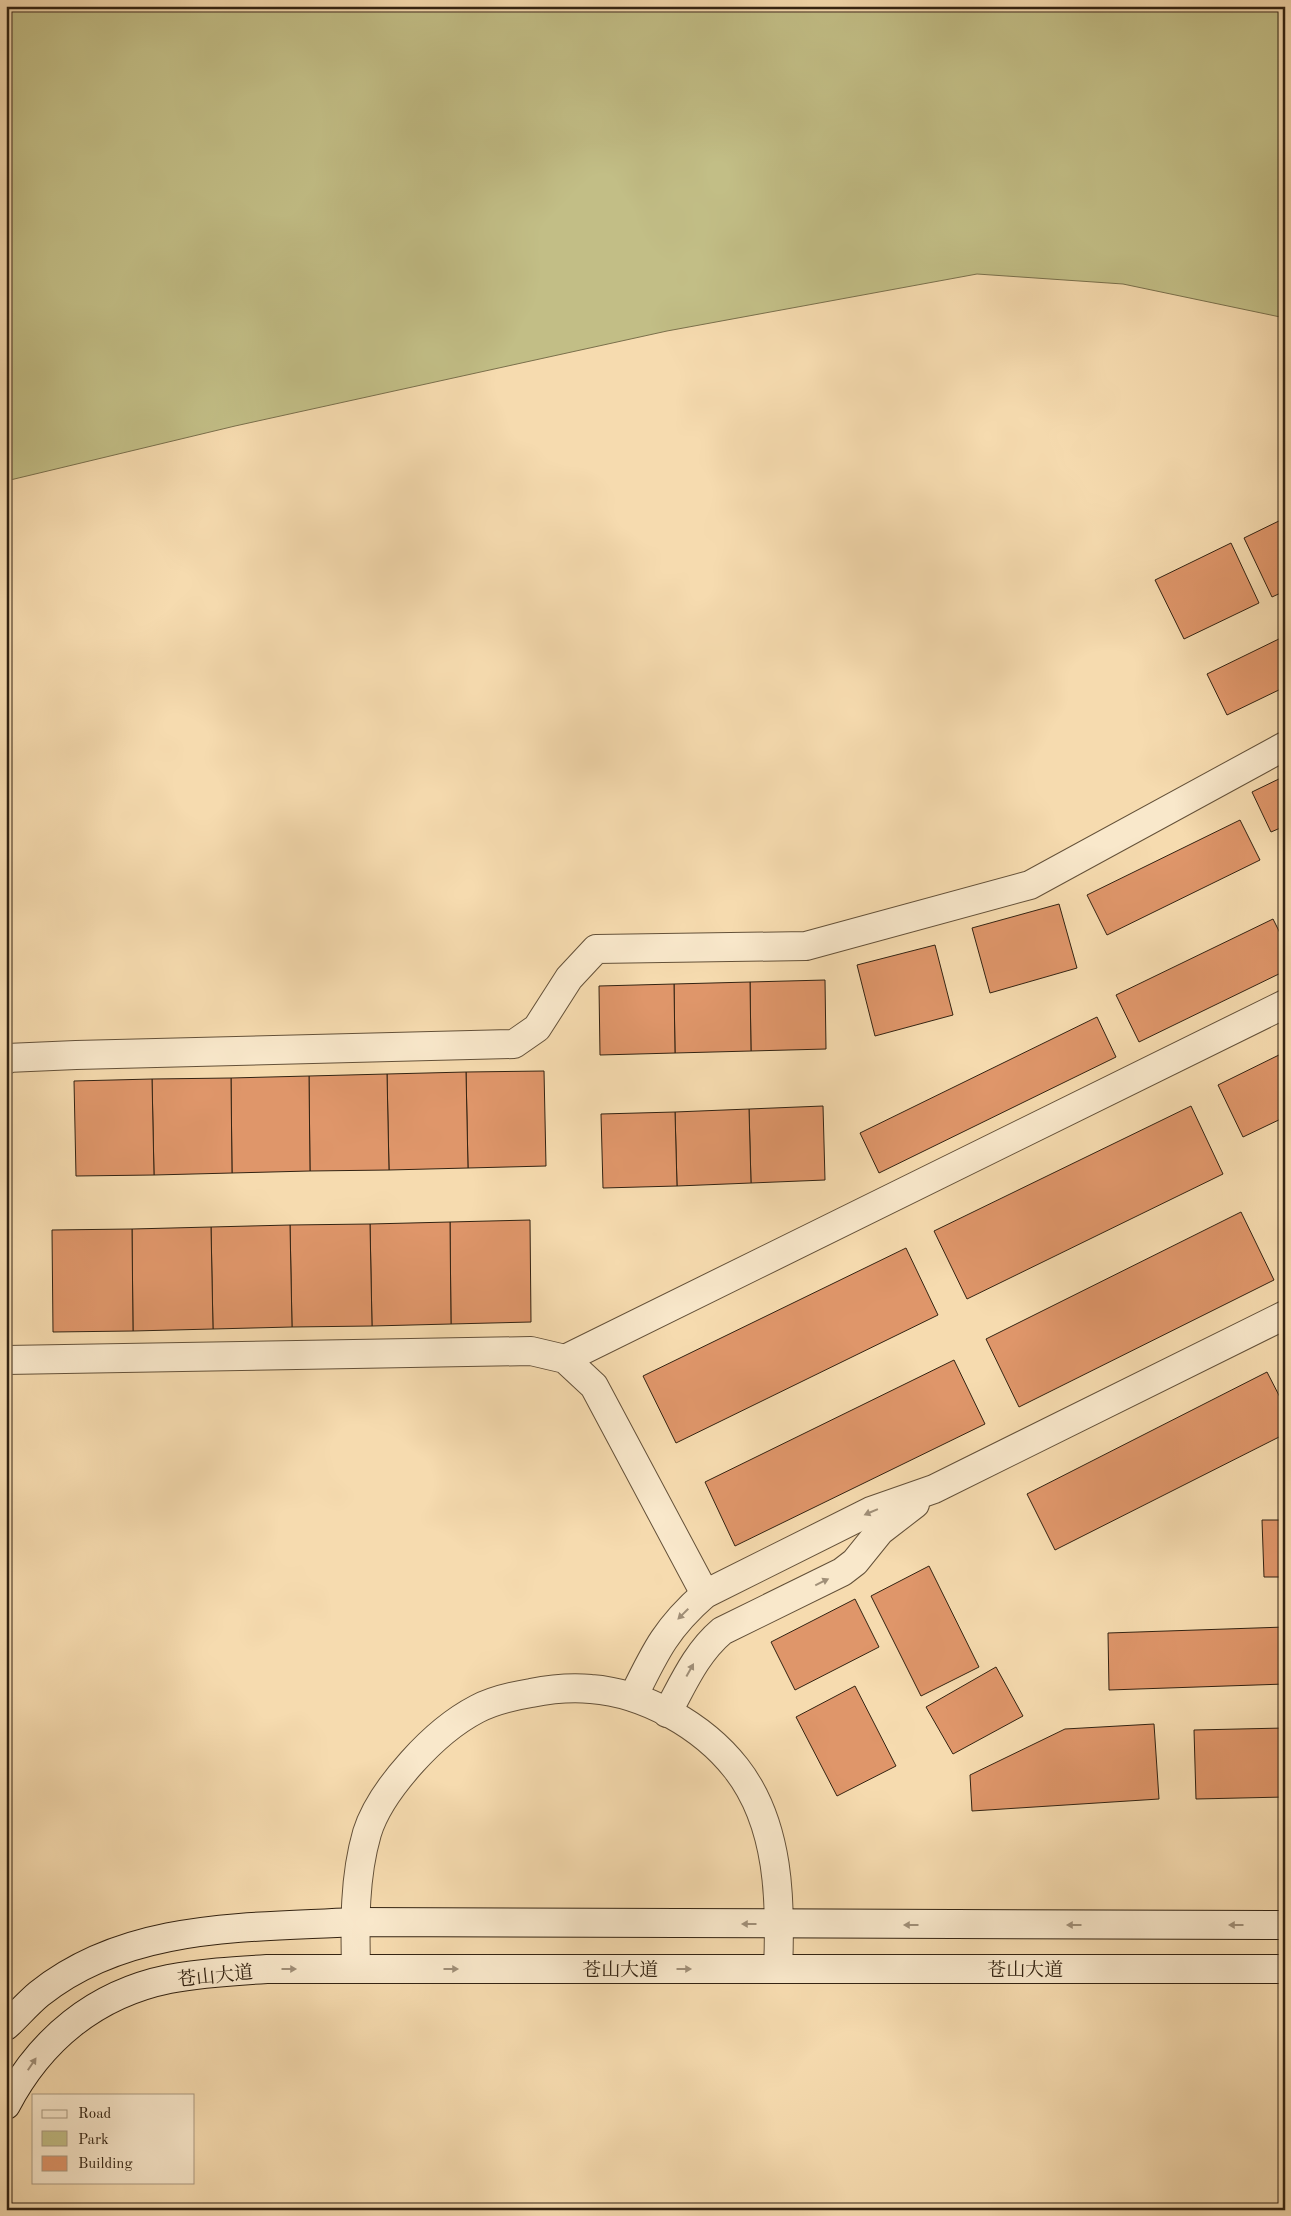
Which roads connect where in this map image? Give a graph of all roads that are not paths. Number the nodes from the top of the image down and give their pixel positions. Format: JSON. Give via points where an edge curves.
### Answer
{"nodes":[{"id":1,"x":1285,"y":746,"type":"edge"},
{"id":2,"x":1285,"y":1004,"type":"edge"},
{"id":3,"x":6,"y":1060,"type":"edge"},
{"id":4,"x":1285,"y":1314,"type":"edge"},
{"id":5,"x":6,"y":1360,"type":"edge"},
{"id":6,"x":565,"y":1360,"type":"junction"},
{"id":7,"x":934,"y":1490,"type":"junction"},
{"id":8,"x":705,"y":1594,"type":"junction"},
{"id":9,"x":633,"y":1697,"type":"junction"},
{"id":10,"x":666,"y":1713,"type":"junction"},
{"id":11,"x":354,"y":1922,"type":"junction"},
{"id":12,"x":780,"y":1924,"type":"junction"},
{"id":13,"x":1285,"y":1925,"type":"edge"},
{"id":14,"x":356,"y":1969,"type":"junction"},
{"id":15,"x":778,"y":1969,"type":"junction"},
{"id":16,"x":1285,"y":1969,"type":"edge"},
{"id":17,"x":6,"y":2026,"type":"edge"},
{"id":18,"x":6,"y":2105,"type":"edge"}],
"edges":[{"from":1,"to":3,"type":"street","via":[[1030,885],[806,946],[596,949],[569,978],[537,1028],[514,1044],[76,1055]]},
{"from":2,"to":6,"type":"street"},
{"from":4,"to":7,"type":"street"},
{"from":5,"to":6,"type":"street","via":[[531,1351]]},
{"from":6,"to":8,"type":"street","via":[[594,1386]]},
{"from":7,"to":8,"type":"street","one_way":true,"via":[[871,1511]]},
{"from":10,"to":7,"type":"street","one_way":true,"via":[[698,1656],[722,1631],[842,1572],[855,1562],[880,1531]]},
{"from":8,"to":9,"type":"street","one_way":true,"via":[[664,1637]]},
{"from":9,"to":10,"type":"street"},
{"from":9,"to":11,"type":"street","via":[[592,1689],[554,1689],[509,1697],[478,1709],[452,1725],[424,1748],[402,1774],[374,1817],[367,1832],[358,1872]]},
{"from":10,"to":12,"type":"street","via":[[717,1746],[737,1769],[754,1797],[773,1857]]},
{"from":12,"to":11,"type":"street","one_way":true},
{"from":11,"to":14,"type":"street"},
{"from":11,"to":17,"type":"street","via":[[203,1931],[157,1938],[83,1966],[38,1994]]},
{"from":13,"to":12,"type":"street","one_way":true},
{"from":12,"to":15,"type":"street"},
{"from":14,"to":15,"type":"street","name":"苍山大道","one_way":true},
{"from":18,"to":14,"type":"street","name":"苍山大道","one_way":true,"via":[[37,2056],[65,2028],[103,2003],[131,1991],[167,1980],[208,1973]]},
{"from":15,"to":16,"type":"street","name":"苍山大道"}]}
